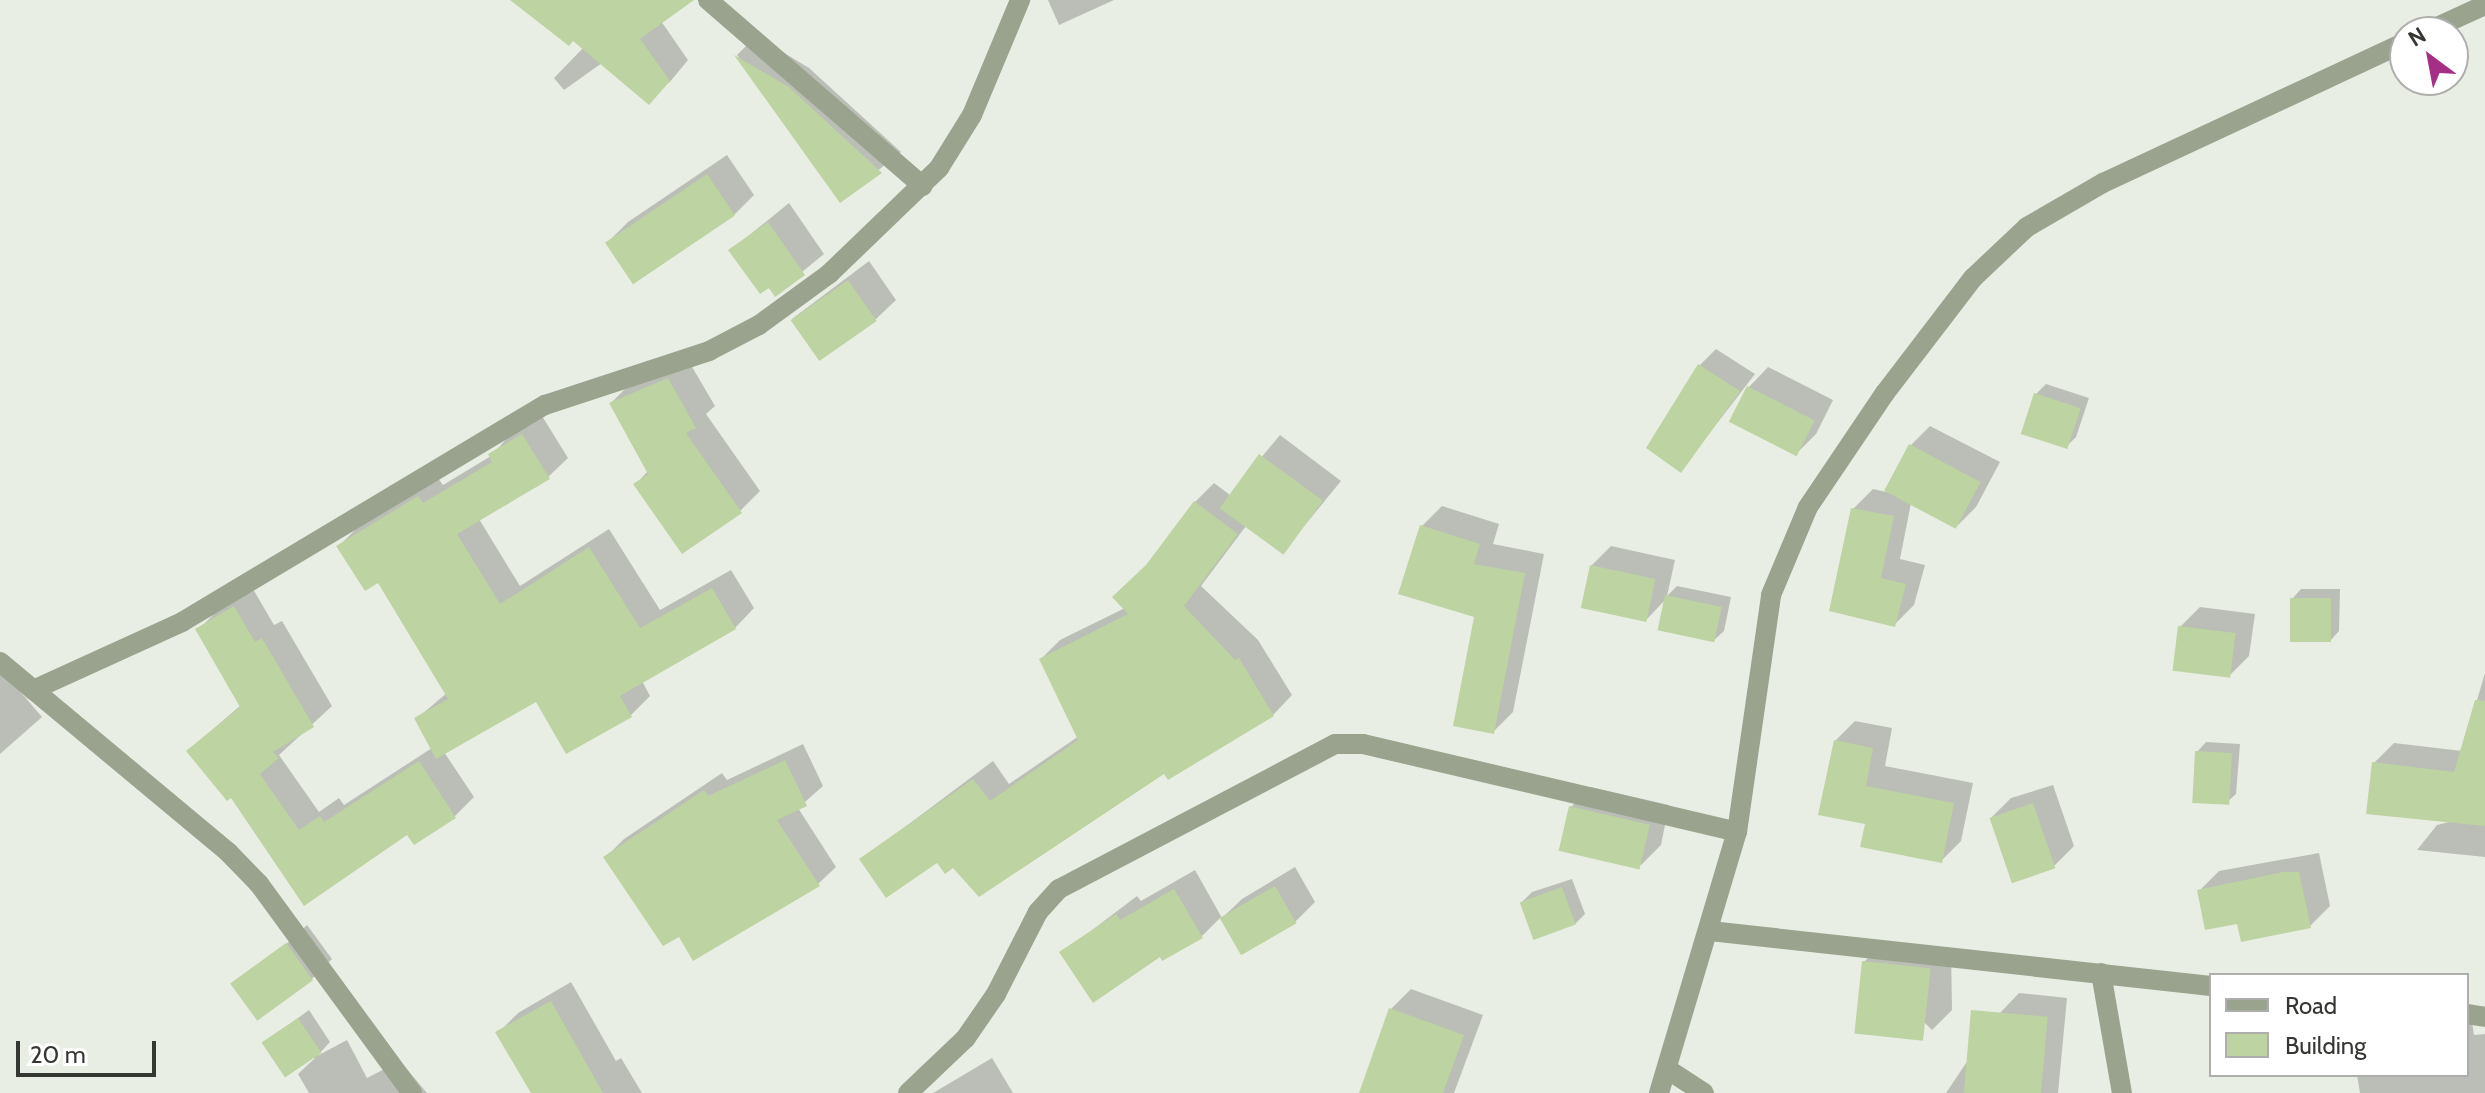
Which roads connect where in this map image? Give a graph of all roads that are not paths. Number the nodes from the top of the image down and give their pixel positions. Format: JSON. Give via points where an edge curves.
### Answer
{"nodes":[{"id":1,"x":708,"y":0,"type":"edge"},
{"id":2,"x":1020,"y":0,"type":"edge"},
{"id":3,"x":2485,"y":5,"type":"edge"},
{"id":4,"x":2461,"y":16,"type":"edge"},
{"id":5,"x":2389,"y":49,"type":"edge"},
{"id":6,"x":923,"y":186,"type":"junction"},
{"id":7,"x":0,"y":662,"type":"edge"},
{"id":8,"x":33,"y":690,"type":"junction"},
{"id":9,"x":1737,"y":832,"type":"junction"},
{"id":10,"x":1710,"y":931,"type":"junction"},
{"id":11,"x":2101,"y":973,"type":"junction"},
{"id":12,"x":2209,"y":986,"type":"edge"},
{"id":13,"x":1667,"y":1069,"type":"junction"},
{"id":14,"x":412,"y":1093,"type":"edge"},
{"id":15,"x":908,"y":1093,"type":"edge"},
{"id":16,"x":1659,"y":1093,"type":"edge"},
{"id":17,"x":1704,"y":1093,"type":"edge"},
{"id":18,"x":2122,"y":1093,"type":"edge"}],
"edges":[{"from":1,"to":6,"type":"street"},
{"from":2,"to":6,"type":"street","via":[[972,115]]},
{"from":3,"to":4,"type":"street"},
{"from":5,"to":9,"type":"street","via":[[2103,183],[2027,227],[1973,278],[1885,393],[1802,522],[1771,595]]},
{"from":6,"to":8,"type":"street","via":[[829,274],[759,325],[709,351],[545,405],[182,622]]},
{"from":7,"to":8,"type":"street"},
{"from":8,"to":14,"type":"street","via":[[121,758],[249,873]]},
{"from":9,"to":10,"type":"street"},
{"from":9,"to":15,"type":"street","via":[[1363,744],[1335,744],[1059,889],[1038,912],[996,994],[965,1039]]},
{"from":10,"to":11,"type":"street"},
{"from":10,"to":13,"type":"street"},
{"from":11,"to":12,"type":"street"},
{"from":11,"to":18,"type":"street"},
{"from":13,"to":16,"type":"street"},
{"from":13,"to":17,"type":"street"}]}
